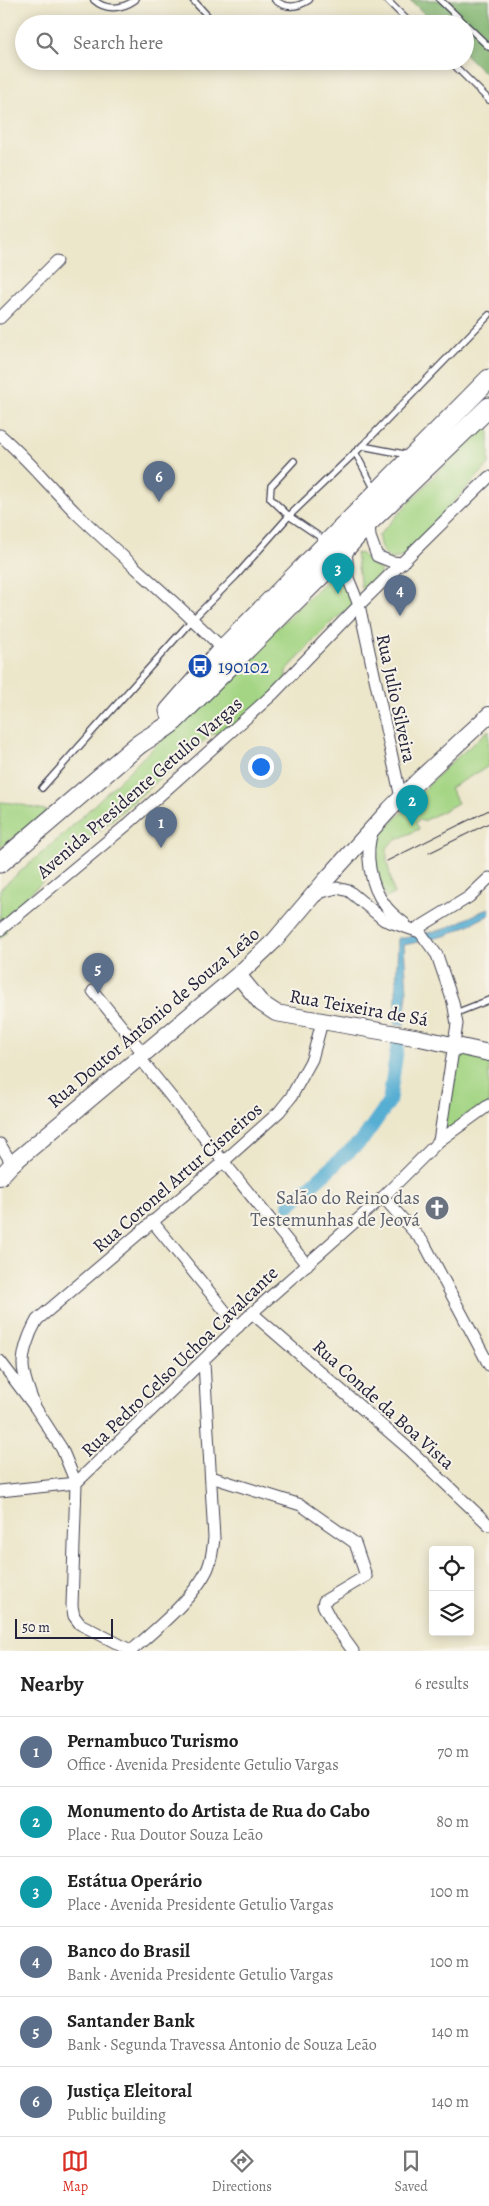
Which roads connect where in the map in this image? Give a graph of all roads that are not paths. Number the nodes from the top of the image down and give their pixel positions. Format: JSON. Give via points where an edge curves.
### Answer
{"nodes":[{"id":1,"x":94,"y":0,"type":"edge"},
{"id":2,"x":135,"y":0,"type":"edge"},
{"id":3,"x":193,"y":0,"type":"edge"},
{"id":4,"x":275,"y":0,"type":"edge"},
{"id":5,"x":309,"y":0,"type":"edge"},
{"id":6,"x":387,"y":0,"type":"edge"},
{"id":7,"x":440,"y":0,"type":"edge"},
{"id":8,"x":207,"y":15,"type":"edge"},
{"id":9,"x":403,"y":15,"type":"edge"},
{"id":10,"x":456,"y":15,"type":"edge"},
{"id":11,"x":474,"y":33,"type":"edge"},
{"id":12,"x":489,"y":47,"type":"edge"},
{"id":13,"x":459,"y":70,"type":"edge"},
{"id":14,"x":489,"y":100,"type":"edge"},
{"id":15,"x":57,"y":261,"type":"dead end"},
{"id":16,"x":489,"y":315,"type":"edge"},
{"id":17,"x":0,"y":318,"type":"edge"},
{"id":18,"x":489,"y":379,"type":"edge"},
{"id":19,"x":489,"y":407,"type":"edge"},
{"id":20,"x":0,"y":435,"type":"edge"},
{"id":21,"x":362,"y":446,"type":"junction"},
{"id":22,"x":355,"y":452,"type":"junction"},
{"id":23,"x":415,"y":456,"type":"junction"},
{"id":24,"x":294,"y":461,"type":"dead end"},
{"id":25,"x":489,"y":477,"type":"edge"},
{"id":26,"x":376,"y":493,"type":"junction"},
{"id":27,"x":289,"y":516,"type":"junction"},
{"id":28,"x":350,"y":519,"type":"junction"},
{"id":29,"x":369,"y":522,"type":"junction"},
{"id":30,"x":328,"y":542,"type":"junction"},
{"id":31,"x":345,"y":550,"type":"junction"},
{"id":32,"x":403,"y":563,"type":"junction"},
{"id":33,"x":359,"y":605,"type":"junction"},
{"id":34,"x":193,"y":619,"type":"junction"},
{"id":35,"x":223,"y":649,"type":"junction"},
{"id":36,"x":489,"y":715,"type":"edge"},
{"id":37,"x":138,"y":745,"type":"junction"},
{"id":38,"x":42,"y":788,"type":"dead end"},
{"id":39,"x":401,"y":798,"type":"junction"},
{"id":40,"x":374,"y":827,"type":"junction"},
{"id":41,"x":0,"y":863,"type":"edge"},
{"id":42,"x":489,"y":878,"type":"edge"},
{"id":43,"x":309,"y":900,"type":"junction"},
{"id":44,"x":412,"y":928,"type":"junction"},
{"id":45,"x":0,"y":930,"type":"edge"},
{"id":46,"x":238,"y":975,"type":"junction"},
{"id":47,"x":93,"y":991,"type":"dead end"},
{"id":48,"x":489,"y":1000,"type":"edge"},
{"id":49,"x":456,"y":1013,"type":"junction"},
{"id":50,"x":322,"y":1022,"type":"junction"},
{"id":51,"x":453,"y":1044,"type":"junction"},
{"id":52,"x":489,"y":1054,"type":"edge"},
{"id":53,"x":141,"y":1055,"type":"junction"},
{"id":54,"x":489,"y":1105,"type":"edge"},
{"id":55,"x":439,"y":1141,"type":"junction"},
{"id":56,"x":0,"y":1144,"type":"edge"},
{"id":57,"x":223,"y":1162,"type":"junction"},
{"id":58,"x":12,"y":1164,"type":"junction"},
{"id":59,"x":0,"y":1177,"type":"edge"},
{"id":60,"x":383,"y":1197,"type":"junction"},
{"id":61,"x":152,"y":1221,"type":"junction"},
{"id":62,"x":307,"y":1265,"type":"junction"},
{"id":63,"x":252,"y":1313,"type":"junction"},
{"id":64,"x":238,"y":1327,"type":"junction"},
{"id":65,"x":0,"y":1361,"type":"edge"},
{"id":66,"x":204,"y":1362,"type":"junction"},
{"id":67,"x":489,"y":1365,"type":"edge"},
{"id":68,"x":35,"y":1407,"type":"junction"},
{"id":69,"x":211,"y":1477,"type":"junction"},
{"id":70,"x":76,"y":1483,"type":"junction"},
{"id":71,"x":0,"y":1491,"type":"edge"},
{"id":72,"x":489,"y":1525,"type":"edge"},
{"id":73,"x":132,"y":1651,"type":"edge"},
{"id":74,"x":353,"y":1651,"type":"edge"}],
"edges":[{"from":1,"to":2,"type":"lane","via":[[117,8]]},
{"from":3,"to":8,"type":"lane"},
{"from":4,"to":5,"type":"lane","via":[[293,7]]},
{"from":6,"to":9,"type":"lane"},
{"from":7,"to":10,"type":"lane"},
{"from":11,"to":12,"type":"lane"},
{"from":13,"to":14,"type":"lane"},
{"from":15,"to":17,"type":"street"},
{"from":16,"to":21,"type":"lane"},
{"from":18,"to":23,"type":"main road"},
{"from":19,"to":29,"type":"main road"},
{"from":20,"to":34,"type":"street","via":[[77,514]]},
{"from":21,"to":22,"type":"lane"},
{"from":21,"to":23,"type":"lane"},
{"from":22,"to":26,"type":"lane"},
{"from":22,"to":27,"type":"lane"},
{"from":23,"to":26,"type":"main road"},
{"from":24,"to":27,"type":"lane","via":[[271,486],[269,494]]},
{"from":25,"to":32,"type":"street","name":"Avenida Presidente Getulio Vargas"},
{"from":26,"to":28,"type":"main road"},
{"from":27,"to":30,"type":"lane"},
{"from":27,"to":34,"type":"lane"},
{"from":28,"to":30,"type":"main road"},
{"from":28,"to":31,"type":"street","name":"Rua Julio Silveira"},
{"from":29,"to":31,"type":"main road"},
{"from":29,"to":32,"type":"street","via":[[377,556]]},
{"from":30,"to":35,"type":"main road"},
{"from":31,"to":33,"type":"street","name":"Rua Julio Silveira","via":[[348,578]]},
{"from":31,"to":37,"type":"main road","via":[[164,730]]},
{"from":32,"to":33,"type":"street","name":"Avenida Presidente Getulio Vargas"},
{"from":33,"to":39,"type":"street","name":"Rua Julio Silveira"},
{"from":33,"to":45,"type":"street","name":"Avenida Presidente Getulio Vargas","via":[[273,694],[128,824]]},
{"from":34,"to":35,"type":"street"},
{"from":34,"to":38,"type":"lane"},
{"from":35,"to":37,"type":"main road"},
{"from":36,"to":39,"type":"street","name":"Rua Doutor Antônio de Souza Leão"},
{"from":37,"to":41,"type":"main road"},
{"from":39,"to":40,"type":"street","name":"Rua Doutor Antônio de Souza Leão"},
{"from":40,"to":43,"type":"street","name":"Rua Doutor Antônio de Souza Leão"},
{"from":40,"to":44,"type":"street","via":[[368,851],[377,892],[384,905]]},
{"from":42,"to":44,"type":"street","via":[[469,897]]},
{"from":43,"to":44,"type":"street","via":[[322,892],[343,889],[384,920]]},
{"from":43,"to":46,"type":"street","name":"Rua Doutor Antônio de Souza Leão","via":[[275,940]]},
{"from":44,"to":49,"type":"street","via":[[420,932],[437,954]]},
{"from":46,"to":50,"type":"street","name":"Rua Teixeira de Sá","via":[[268,1009]]},
{"from":46,"to":53,"type":"street","name":"Rua Doutor Antônio de Souza Leão"},
{"from":47,"to":53,"type":"street"},
{"from":48,"to":49,"type":"lane"},
{"from":49,"to":51,"type":"street","via":[[457,1029]]},
{"from":50,"to":51,"type":"street","name":"Rua Teixeira de Sá"},
{"from":50,"to":57,"type":"street","name":"Rua Coronel Artur Cisneiros","via":[[312,1059],[291,1096],[279,1112]]},
{"from":51,"to":52,"type":"street","name":"Rua Teixeira de Sá"},
{"from":51,"to":55,"type":"street"},
{"from":53,"to":57,"type":"street"},
{"from":53,"to":58,"type":"street","name":"Rua Doutor Antônio de Souza Leão"},
{"from":54,"to":55,"type":"street","name":"Rua Pedro Celso Uchoa Cavalcante"},
{"from":55,"to":60,"type":"street","name":"Rua Pedro Celso Uchoa Cavalcante"},
{"from":56,"to":58,"type":"street"},
{"from":57,"to":61,"type":"street","name":"Rua Coronel Artur Cisneiros"},
{"from":57,"to":62,"type":"street"},
{"from":58,"to":59,"type":"street","name":"Rua Doutor Antônio de Souza Leão"},
{"from":60,"to":62,"type":"street","name":"Rua Pedro Celso Uchoa Cavalcante"},
{"from":60,"to":67,"type":"street","via":[[420,1238]]},
{"from":61,"to":64,"type":"street"},
{"from":61,"to":68,"type":"street","name":"Rua Coronel Artur Cisneiros","via":[[37,1320],[23,1364]]},
{"from":62,"to":63,"type":"street","name":"Rua Pedro Celso Uchoa Cavalcante"},
{"from":63,"to":64,"type":"street","name":"Rua Pedro Celso Uchoa Cavalcante"},
{"from":63,"to":72,"type":"street","name":"Rua Conde da Boa Vista","via":[[409,1448]]},
{"from":64,"to":66,"type":"street","name":"Rua Pedro Celso Uchoa Cavalcante"},
{"from":65,"to":68,"type":"street"},
{"from":66,"to":69,"type":"street"},
{"from":66,"to":70,"type":"street","name":"Rua Pedro Celso Uchoa Cavalcante"},
{"from":68,"to":70,"type":"street","via":[[62,1449]]},
{"from":69,"to":73,"type":"street","via":[[214,1538],[213,1554],[207,1569],[194,1589]]},
{"from":69,"to":74,"type":"street","via":[[301,1505],[355,1543],[366,1576],[324,1601],[323,1605]]},
{"from":70,"to":71,"type":"street"},
{"from":70,"to":73,"type":"street","via":[[74,1616],[80,1624]]}]}
